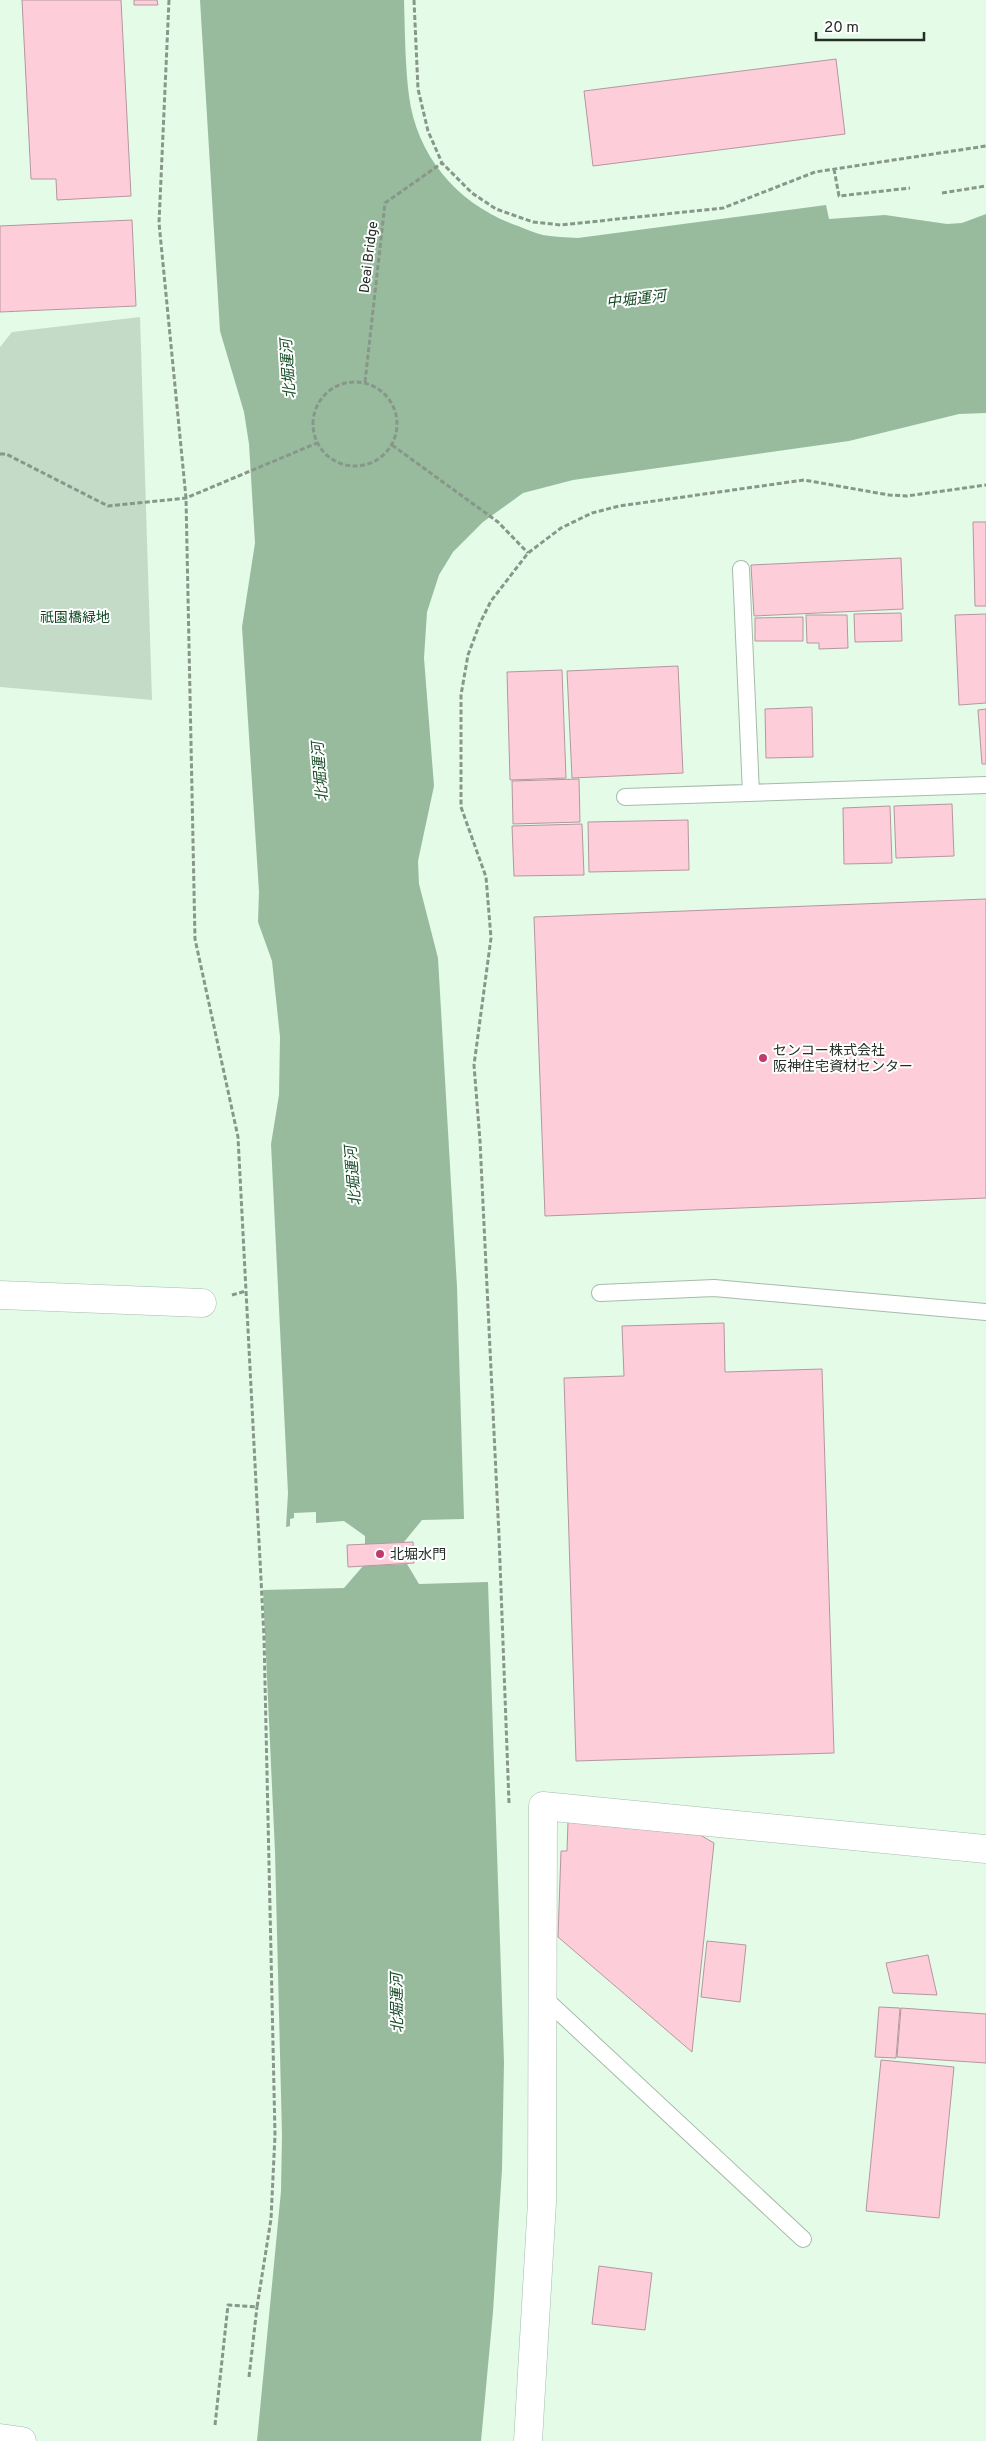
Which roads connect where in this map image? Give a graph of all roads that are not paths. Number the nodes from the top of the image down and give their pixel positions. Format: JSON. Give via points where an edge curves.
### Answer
{"nodes":[{"id":1,"x":741,"y":569,"type":"dead end"},
{"id":2,"x":986,"y":785,"type":"edge"},
{"id":3,"x":751,"y":793,"type":"junction"},
{"id":4,"x":625,"y":797,"type":"dead end"},
{"id":5,"x":600,"y":1293,"type":"dead end"},
{"id":6,"x":0,"y":1294,"type":"edge"},
{"id":7,"x":202,"y":1303,"type":"dead end"},
{"id":8,"x":986,"y":1312,"type":"edge"},
{"id":9,"x":986,"y":1849,"type":"edge"},
{"id":10,"x":542,"y":1996,"type":"junction"},
{"id":11,"x":804,"y":2239,"type":"dead end"},
{"id":12,"x":0,"y":2438,"type":"edge"},
{"id":13,"x":22,"y":2441,"type":"edge"},
{"id":14,"x":528,"y":2441,"type":"edge"}],
"edges":[{"from":1,"to":3,"type":"lane"},
{"from":2,"to":3,"type":"lane"},
{"from":3,"to":4,"type":"lane"},
{"from":5,"to":8,"type":"lane","via":[[714,1288]]},
{"from":6,"to":7,"type":"street"},
{"from":9,"to":10,"type":"street","via":[[543,1806]]},
{"from":10,"to":11,"type":"lane"},
{"from":10,"to":14,"type":"street","via":[[542,2202]]},
{"from":12,"to":13,"type":"street"}]}
